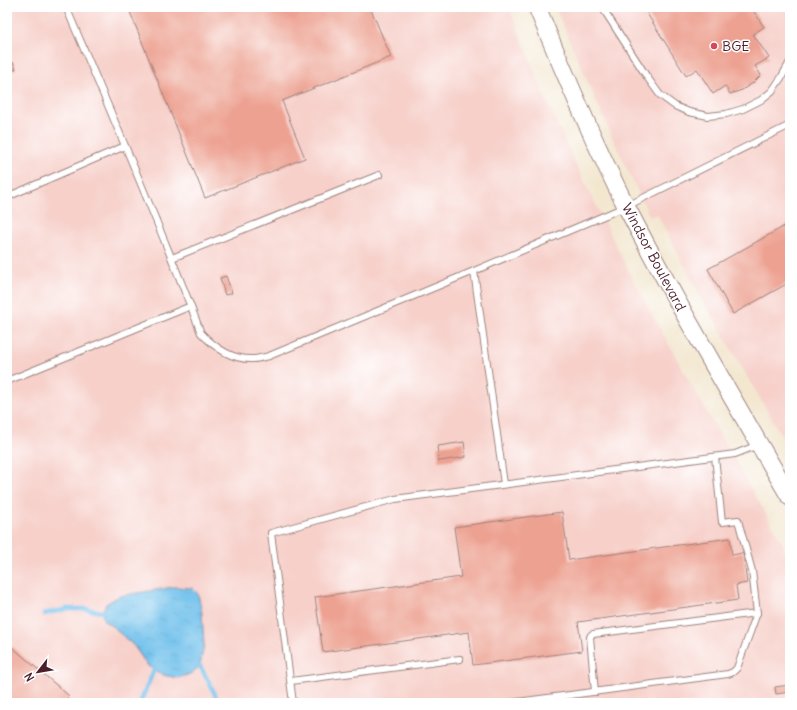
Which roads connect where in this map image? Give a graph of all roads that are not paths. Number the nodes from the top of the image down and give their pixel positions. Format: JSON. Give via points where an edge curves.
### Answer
{"nodes":[{"id":1,"x":66,"y":7,"type":"edge"},
{"id":2,"x":539,"y":7,"type":"edge"},
{"id":3,"x":602,"y":7,"type":"edge"},
{"id":4,"x":790,"y":62,"type":"edge"},
{"id":5,"x":790,"y":125,"type":"edge"},
{"id":6,"x":125,"y":146,"type":"junction"},
{"id":7,"x":379,"y":175,"type":"dead end"},
{"id":8,"x":7,"y":197,"type":"edge"},
{"id":9,"x":627,"y":206,"type":"junction"},
{"id":10,"x":172,"y":258,"type":"junction"},
{"id":11,"x":474,"y":271,"type":"junction"},
{"id":12,"x":191,"y":306,"type":"junction"},
{"id":13,"x":7,"y":381,"type":"edge"},
{"id":14,"x":759,"y":445,"type":"junction"},
{"id":15,"x":715,"y":457,"type":"junction"},
{"id":16,"x":504,"y":484,"type":"junction"},
{"id":17,"x":790,"y":497,"type":"edge"},
{"id":18,"x":758,"y":613,"type":"junction"},
{"id":19,"x":460,"y":659,"type":"dead end"},
{"id":20,"x":290,"y":681,"type":"junction"},
{"id":21,"x":595,"y":692,"type":"junction"},
{"id":22,"x":293,"y":703,"type":"edge"},
{"id":23,"x":510,"y":703,"type":"edge"}],
"edges":[{"from":1,"to":6,"type":"lane"},
{"from":2,"to":9,"type":"main road","name":"Windsor Boulevard","via":[[570,87]]},
{"from":3,"to":4,"type":"lane","via":[[660,95],[689,112],[708,116],[743,109],[772,91]]},
{"from":5,"to":9,"type":"lane"},
{"from":6,"to":8,"type":"lane"},
{"from":6,"to":10,"type":"lane"},
{"from":7,"to":10,"type":"lane"},
{"from":9,"to":11,"type":"lane"},
{"from":9,"to":14,"type":"main road","name":"Windsor Boulevard","via":[[702,346]]},
{"from":10,"to":12,"type":"lane"},
{"from":11,"to":12,"type":"lane","via":[[269,356],[253,359],[236,358],[210,343],[201,333]]},
{"from":11,"to":16,"type":"lane"},
{"from":12,"to":13,"type":"lane"},
{"from":14,"to":15,"type":"lane","via":[[735,454]]},
{"from":14,"to":17,"type":"main road","name":"Windsor Boulevard"},
{"from":15,"to":16,"type":"lane"},
{"from":15,"to":18,"type":"lane","via":[[722,522],[738,520],[752,571]]},
{"from":16,"to":20,"type":"lane","via":[[395,499],[271,533]]},
{"from":18,"to":21,"type":"lane","via":[[737,668],[733,672]]},
{"from":18,"to":21,"type":"lane","via":[[593,634],[590,637]]},
{"from":19,"to":20,"type":"lane"},
{"from":20,"to":22,"type":"lane"},
{"from":21,"to":23,"type":"lane"}]}
